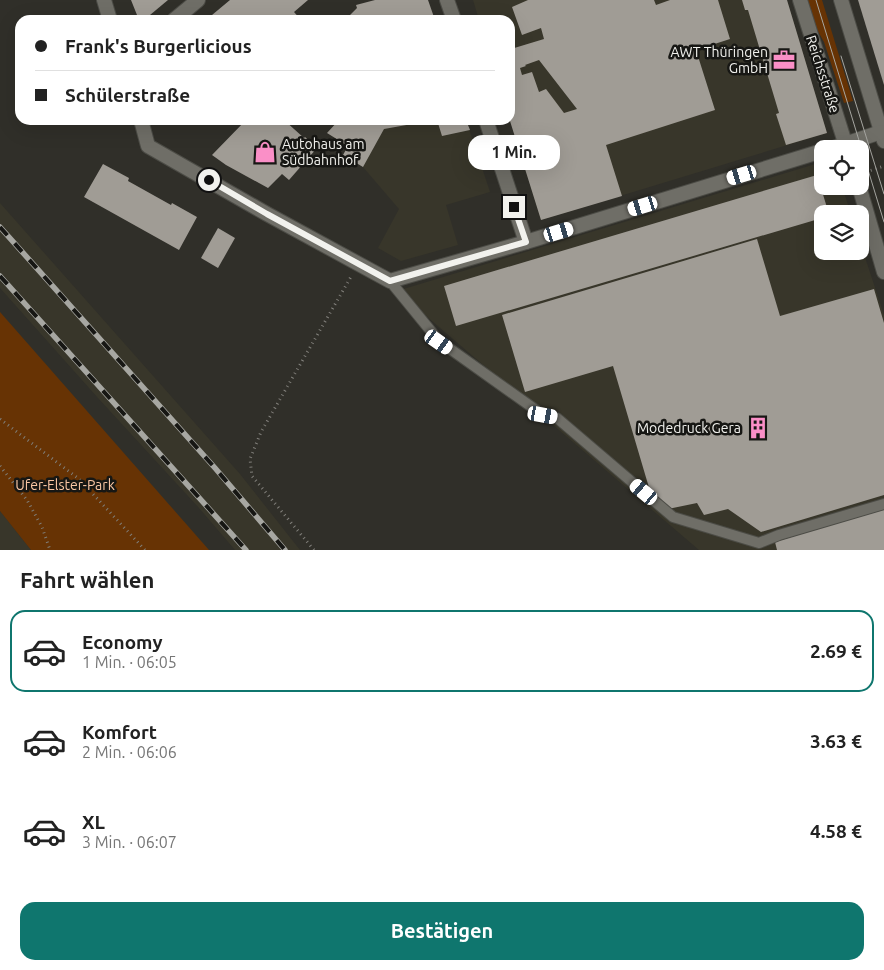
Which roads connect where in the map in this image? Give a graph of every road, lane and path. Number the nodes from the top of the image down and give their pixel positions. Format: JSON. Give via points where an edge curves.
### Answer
{"nodes":[{"id":1,"x":104,"y":0,"type":"edge"},
{"id":2,"x":198,"y":0,"type":"edge"},
{"id":3,"x":447,"y":0,"type":"edge"},
{"id":4,"x":800,"y":0,"type":"edge"},
{"id":5,"x":841,"y":0,"type":"edge"},
{"id":6,"x":108,"y":15,"type":"edge"},
{"id":7,"x":180,"y":15,"type":"edge"},
{"id":8,"x":452,"y":15,"type":"edge"},
{"id":9,"x":142,"y":125,"type":"edge"},
{"id":10,"x":488,"y":125,"type":"edge"},
{"id":11,"x":883,"y":135,"type":"edge"},
{"id":12,"x":844,"y":140,"type":"edge"},
{"id":13,"x":866,"y":140,"type":"edge"},
{"id":14,"x":814,"y":153,"type":"edge"},
{"id":15,"x":884,"y":166,"type":"edge"},
{"id":16,"x":869,"y":171,"type":"edge"},
{"id":17,"x":862,"y":195,"type":"edge"},
{"id":18,"x":526,"y":242,"type":"junction"},
{"id":19,"x":359,"y":264,"type":"junction"},
{"id":20,"x":884,"y":272,"type":"edge"},
{"id":21,"x":390,"y":281,"type":"junction"},
{"id":22,"x":0,"y":419,"type":"edge"},
{"id":23,"x":0,"y":466,"type":"edge"},
{"id":24,"x":884,"y":504,"type":"edge"},
{"id":25,"x":50,"y":550,"type":"edge"},
{"id":26,"x":145,"y":550,"type":"edge"},
{"id":27,"x":314,"y":550,"type":"edge"}],
"edges":[{"from":1,"to":6,"type":"street"},
{"from":2,"to":7,"type":"street"},
{"from":3,"to":8,"type":"street"},
{"from":4,"to":12,"type":"street","name":"Reichsstraße"},
{"from":5,"to":11,"type":"street"},
{"from":9,"to":19,"type":"street","via":[[148,146]]},
{"from":10,"to":18,"type":"street"},
{"from":11,"to":13,"type":"street"},
{"from":14,"to":18,"type":"street"},
{"from":15,"to":16,"type":"path"},
{"from":17,"to":20,"type":"street"},
{"from":18,"to":21,"type":"street"},
{"from":19,"to":21,"type":"street"},
{"from":19,"to":27,"type":"path","via":[[261,432],[250,459],[252,476]]},
{"from":21,"to":24,"type":"lane","via":[[439,342],[543,415],[558,418],[673,517],[759,542]]},
{"from":22,"to":26,"type":"path","via":[[79,480]]},
{"from":23,"to":25,"type":"path","via":[[27,500]]}]}
